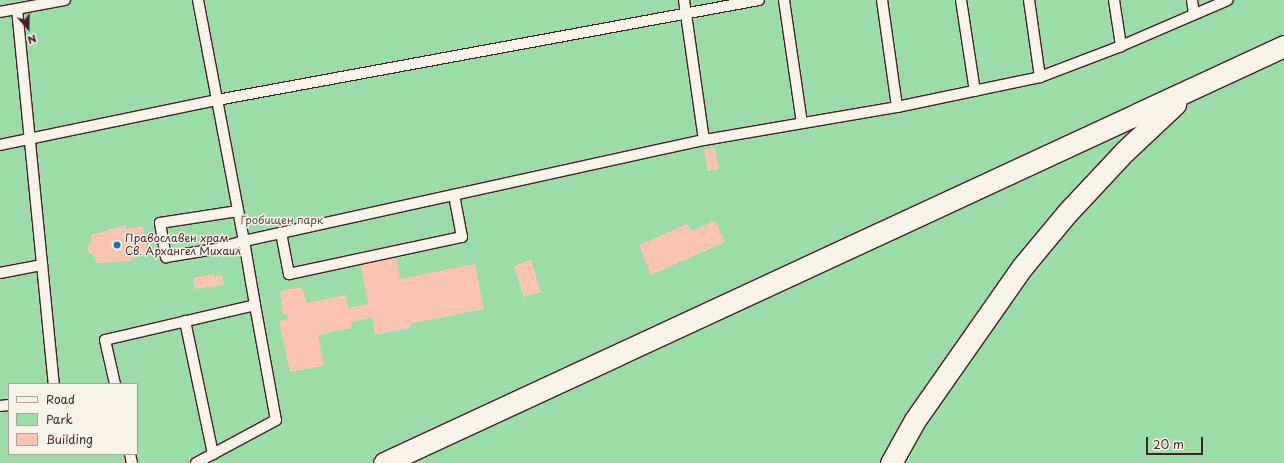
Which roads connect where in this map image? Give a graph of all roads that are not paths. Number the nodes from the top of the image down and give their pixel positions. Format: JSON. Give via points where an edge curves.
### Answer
{"nodes":[{"id":1,"x":65,"y":0,"type":"edge"},
{"id":2,"x":198,"y":0,"type":"edge"},
{"id":3,"x":684,"y":0,"type":"edge"},
{"id":4,"x":759,"y":0,"type":"edge"},
{"id":5,"x":784,"y":0,"type":"edge"},
{"id":6,"x":882,"y":0,"type":"edge"},
{"id":7,"x":961,"y":0,"type":"edge"},
{"id":8,"x":1029,"y":0,"type":"edge"},
{"id":9,"x":1114,"y":0,"type":"edge"},
{"id":10,"x":1192,"y":0,"type":"edge"},
{"id":11,"x":1228,"y":0,"type":"edge"},
{"id":12,"x":33,"y":3,"type":"edge"},
{"id":13,"x":16,"y":9,"type":"junction"},
{"id":14,"x":0,"y":12,"type":"edge"},
{"id":15,"x":686,"y":13,"type":"junction"},
{"id":16,"x":1194,"y":14,"type":"junction"},
{"id":17,"x":1121,"y":46,"type":"junction"},
{"id":18,"x":1284,"y":46,"type":"edge"},
{"id":19,"x":1040,"y":77,"type":"junction"},
{"id":20,"x":975,"y":91,"type":"junction"},
{"id":21,"x":1187,"y":93,"type":"junction"},
{"id":22,"x":217,"y":100,"type":"junction"},
{"id":23,"x":897,"y":107,"type":"junction"},
{"id":24,"x":802,"y":124,"type":"junction"},
{"id":25,"x":29,"y":139,"type":"junction"},
{"id":26,"x":704,"y":140,"type":"junction"},
{"id":27,"x":0,"y":145,"type":"edge"},
{"id":28,"x":454,"y":195,"type":"junction"},
{"id":29,"x":238,"y":211,"type":"junction"},
{"id":30,"x":281,"y":233,"type":"junction"},
{"id":31,"x":244,"y":241,"type":"junction"},
{"id":32,"x":42,"y":265,"type":"junction"},
{"id":33,"x":0,"y":273,"type":"edge"},
{"id":34,"x":256,"y":305,"type":"junction"},
{"id":35,"x":186,"y":320,"type":"junction"},
{"id":36,"x":54,"y":383,"type":"edge"},
{"id":37,"x":114,"y":383,"type":"edge"},
{"id":38,"x":213,"y":454,"type":"junction"},
{"id":39,"x":196,"y":463,"type":"edge"},
{"id":40,"x":384,"y":463,"type":"edge"},
{"id":41,"x":891,"y":463,"type":"edge"}],
"edges":[{"from":1,"to":12,"type":"lane"},
{"from":2,"to":22,"type":"lane"},
{"from":3,"to":15,"type":"lane"},
{"from":4,"to":15,"type":"lane"},
{"from":5,"to":24,"type":"lane"},
{"from":6,"to":23,"type":"lane"},
{"from":7,"to":20,"type":"lane"},
{"from":8,"to":19,"type":"lane"},
{"from":9,"to":17,"type":"lane"},
{"from":10,"to":16,"type":"lane"},
{"from":11,"to":16,"type":"lane"},
{"from":12,"to":13,"type":"lane"},
{"from":13,"to":14,"type":"lane"},
{"from":13,"to":25,"type":"lane"},
{"from":15,"to":22,"type":"lane"},
{"from":15,"to":26,"type":"lane"},
{"from":16,"to":17,"type":"lane"},
{"from":17,"to":19,"type":"lane"},
{"from":18,"to":21,"type":"street"},
{"from":19,"to":20,"type":"lane"},
{"from":20,"to":23,"type":"lane"},
{"from":21,"to":40,"type":"street"},
{"from":21,"to":41,"type":"street","via":[[1067,213],[1023,266],[915,420]]},
{"from":22,"to":25,"type":"lane"},
{"from":22,"to":29,"type":"lane"},
{"from":23,"to":24,"type":"lane"},
{"from":24,"to":26,"type":"lane"},
{"from":25,"to":27,"type":"lane"},
{"from":25,"to":32,"type":"lane"},
{"from":26,"to":28,"type":"lane"},
{"from":28,"to":30,"type":"lane"},
{"from":28,"to":30,"type":"lane","via":[[462,237],[290,274]]},
{"from":29,"to":31,"type":"lane"},
{"from":29,"to":31,"type":"lane","via":[[160,224],[166,257],[216,249]]},
{"from":30,"to":31,"type":"lane"},
{"from":31,"to":34,"type":"lane"},
{"from":32,"to":33,"type":"lane"},
{"from":32,"to":36,"type":"lane"},
{"from":34,"to":35,"type":"lane"},
{"from":34,"to":38,"type":"lane","via":[[276,420]]},
{"from":35,"to":37,"type":"lane","via":[[105,340]]},
{"from":35,"to":38,"type":"lane"},
{"from":38,"to":39,"type":"lane"}]}
